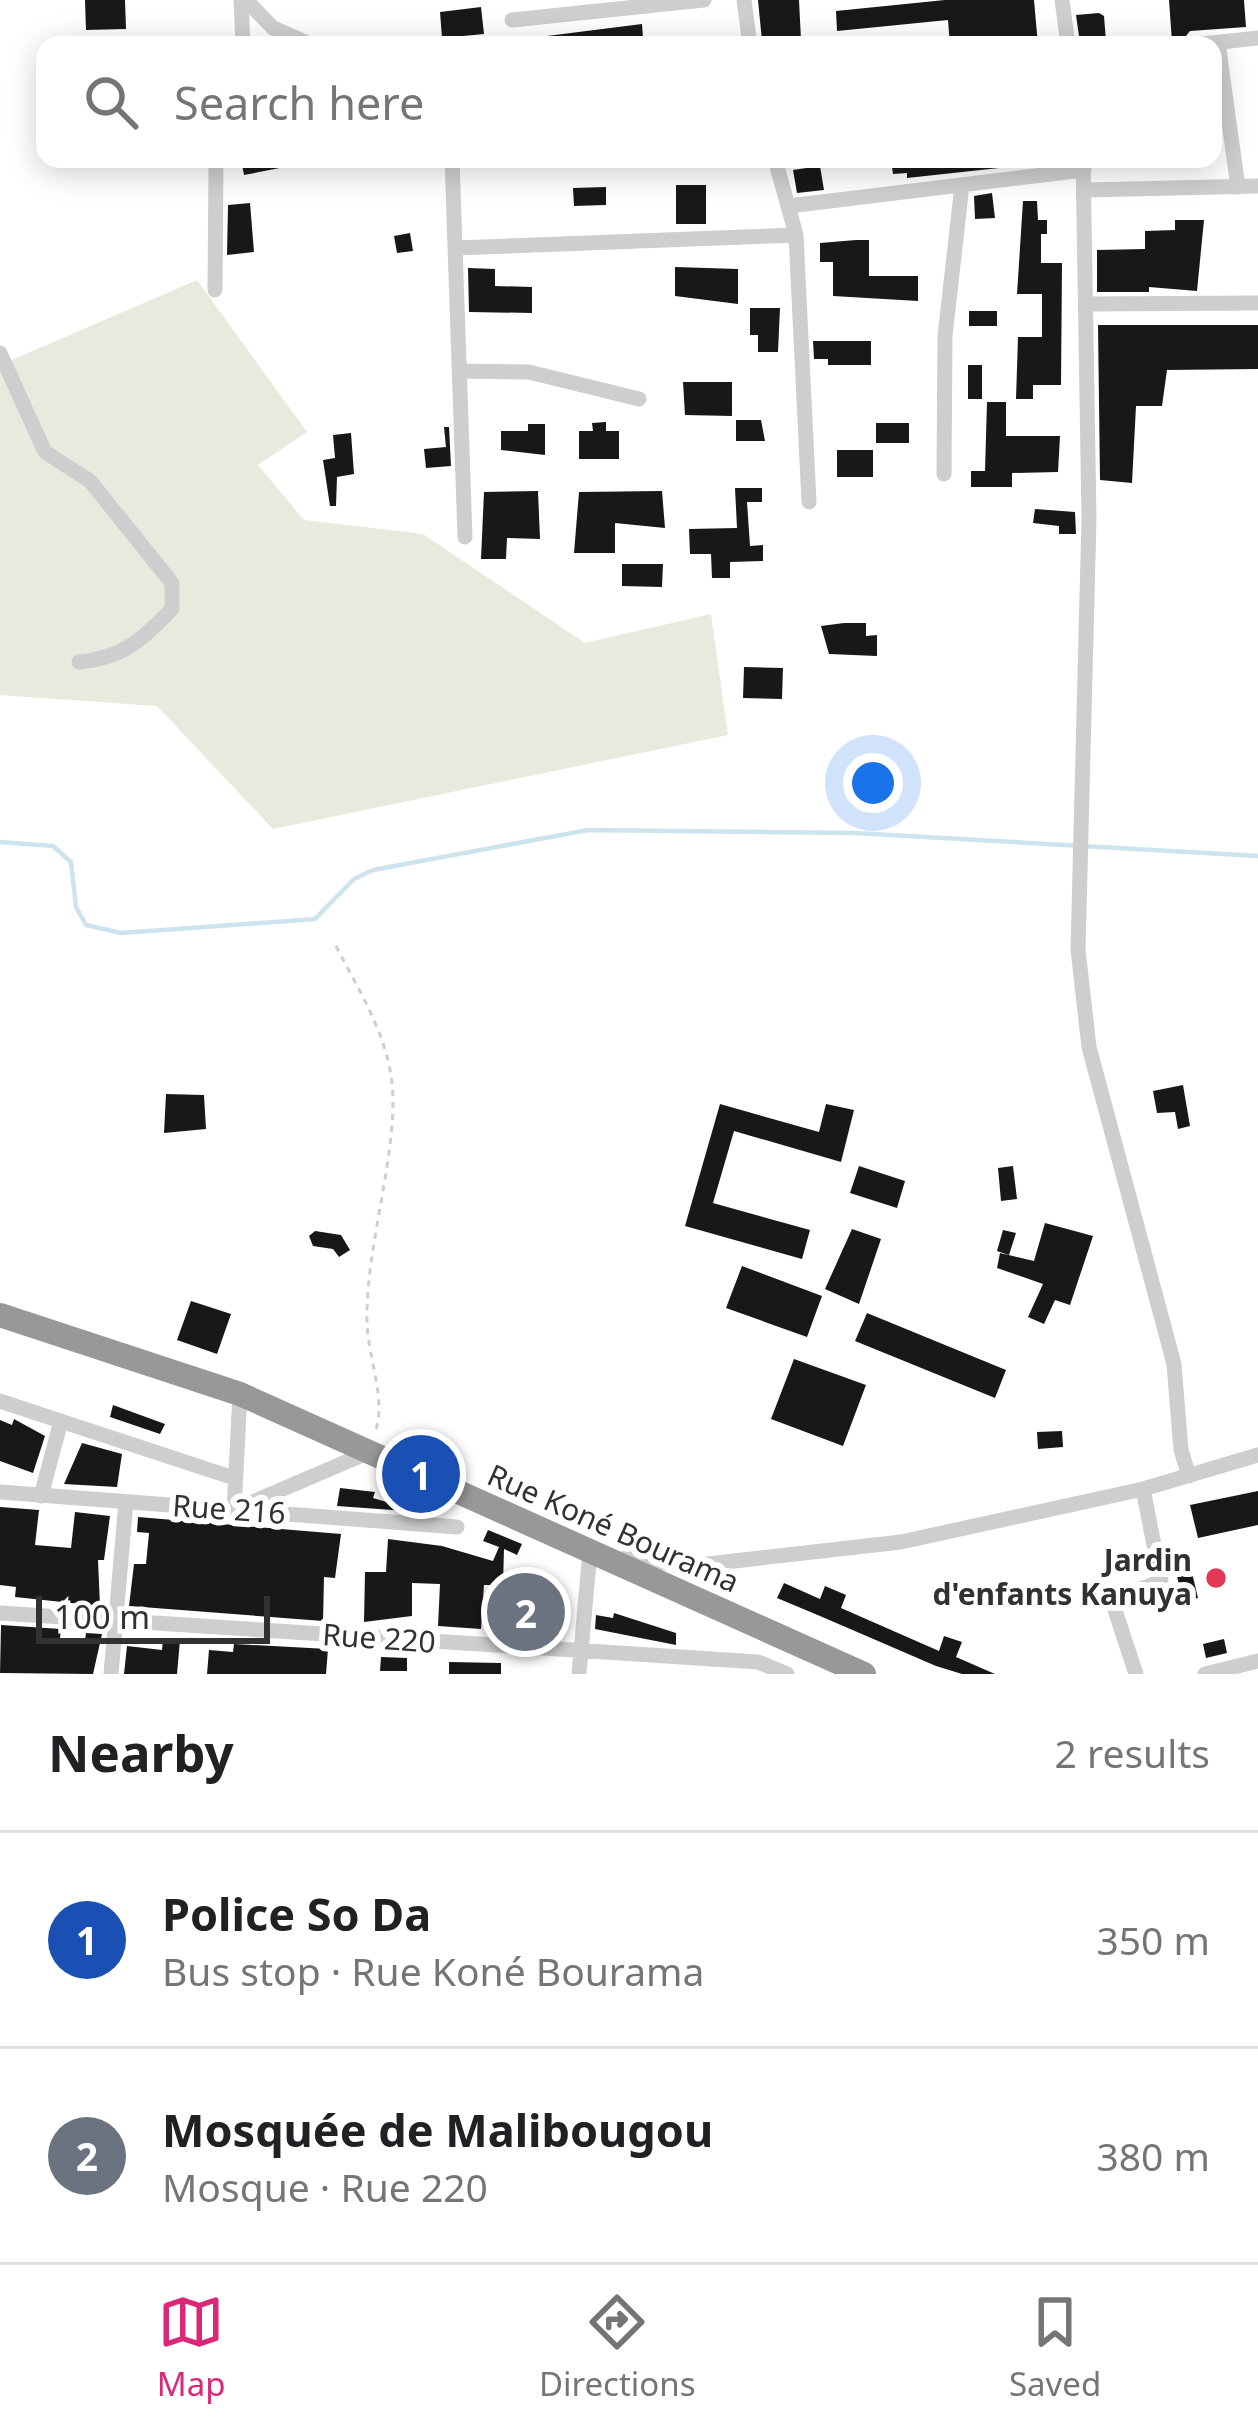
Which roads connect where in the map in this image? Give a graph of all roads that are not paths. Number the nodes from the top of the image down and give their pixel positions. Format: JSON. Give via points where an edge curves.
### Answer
{"nodes":[{"id":1,"x":244,"y":0,"type":"edge"},
{"id":2,"x":704,"y":0,"type":"edge"},
{"id":3,"x":744,"y":0,"type":"edge"},
{"id":4,"x":1062,"y":0,"type":"edge"},
{"id":5,"x":512,"y":20,"type":"dead end"},
{"id":6,"x":243,"y":36,"type":"edge"},
{"id":7,"x":291,"y":36,"type":"edge"},
{"id":8,"x":749,"y":36,"type":"edge"},
{"id":9,"x":1067,"y":36,"type":"edge"},
{"id":10,"x":1258,"y":38,"type":"edge"},
{"id":11,"x":1222,"y":42,"type":"edge"},
{"id":12,"x":1222,"y":72,"type":"edge"},
{"id":13,"x":216,"y":168,"type":"edge"},
{"id":14,"x":452,"y":168,"type":"edge"},
{"id":15,"x":778,"y":168,"type":"edge"},
{"id":16,"x":1065,"y":168,"type":"edge"},
{"id":17,"x":1083,"y":168,"type":"edge"},
{"id":18,"x":962,"y":185,"type":"junction"},
{"id":19,"x":1258,"y":186,"type":"edge"},
{"id":20,"x":1238,"y":187,"type":"junction"},
{"id":21,"x":1087,"y":190,"type":"junction"},
{"id":22,"x":789,"y":206,"type":"junction"},
{"id":23,"x":796,"y":235,"type":"junction"},
{"id":24,"x":455,"y":248,"type":"junction"},
{"id":25,"x":215,"y":290,"type":"dead end"},
{"id":26,"x":1258,"y":303,"type":"edge"},
{"id":27,"x":1086,"y":304,"type":"junction"},
{"id":28,"x":0,"y":353,"type":"edge"},
{"id":29,"x":460,"y":370,"type":"junction"},
{"id":30,"x":639,"y":399,"type":"dead end"},
{"id":31,"x":944,"y":474,"type":"dead end"},
{"id":32,"x":808,"y":502,"type":"dead end"},
{"id":33,"x":465,"y":537,"type":"dead end"},
{"id":34,"x":79,"y":662,"type":"dead end"},
{"id":35,"x":0,"y":1315,"type":"edge"},
{"id":36,"x":240,"y":1394,"type":"junction"},
{"id":37,"x":0,"y":1401,"type":"edge"},
{"id":38,"x":61,"y":1421,"type":"junction"},
{"id":39,"x":367,"y":1453,"type":"junction"},
{"id":40,"x":1258,"y":1455,"type":"edge"},
{"id":41,"x":1189,"y":1476,"type":"junction"},
{"id":42,"x":234,"y":1478,"type":"junction"},
{"id":43,"x":1144,"y":1489,"type":"junction"},
{"id":44,"x":0,"y":1492,"type":"edge"},
{"id":45,"x":41,"y":1496,"type":"junction"},
{"id":46,"x":126,"y":1502,"type":"junction"},
{"id":47,"x":234,"y":1510,"type":"junction"},
{"id":48,"x":458,"y":1527,"type":"dead end"},
{"id":49,"x":590,"y":1551,"type":"junction"},
{"id":50,"x":0,"y":1612,"type":"edge"},
{"id":51,"x":116,"y":1621,"type":"junction"},
{"id":52,"x":580,"y":1653,"type":"junction"},
{"id":53,"x":1258,"y":1661,"type":"edge"},
{"id":54,"x":111,"y":1674,"type":"edge"},
{"id":55,"x":578,"y":1674,"type":"edge"},
{"id":56,"x":787,"y":1674,"type":"edge"},
{"id":57,"x":864,"y":1674,"type":"edge"},
{"id":58,"x":1136,"y":1674,"type":"edge"},
{"id":59,"x":1205,"y":1674,"type":"edge"}],
"edges":[{"from":1,"to":6,"type":"street"},
{"from":1,"to":7,"type":"street"},
{"from":2,"to":5,"type":"street"},
{"from":3,"to":8,"type":"street"},
{"from":4,"to":9,"type":"street"},
{"from":10,"to":11,"type":"street"},
{"from":12,"to":20,"type":"street"},
{"from":13,"to":25,"type":"street"},
{"from":14,"to":24,"type":"street"},
{"from":15,"to":22,"type":"street"},
{"from":16,"to":18,"type":"street"},
{"from":17,"to":21,"type":"street"},
{"from":18,"to":22,"type":"street"},
{"from":18,"to":31,"type":"street","via":[[944,336]]},
{"from":19,"to":20,"type":"street"},
{"from":20,"to":21,"type":"street"},
{"from":21,"to":27,"type":"street"},
{"from":22,"to":23,"type":"street"},
{"from":23,"to":24,"type":"street"},
{"from":23,"to":32,"type":"street"},
{"from":24,"to":29,"type":"street"},
{"from":26,"to":27,"type":"street"},
{"from":27,"to":41,"type":"street","via":[[1078,950],[1089,1047],[1174,1364]]},
{"from":28,"to":34,"type":"street","via":[[45,452],[90,481],[172,583],[172,609],[137,646]]},
{"from":29,"to":30,"type":"street","via":[[529,372]]},
{"from":29,"to":33,"type":"street"},
{"from":35,"to":36,"type":"highway","name":"Rue Koné Bourama"},
{"from":36,"to":39,"type":"highway","name":"Rue Koné Bourama"},
{"from":36,"to":42,"type":"street"},
{"from":37,"to":38,"type":"street"},
{"from":38,"to":42,"type":"street"},
{"from":38,"to":45,"type":"street"},
{"from":39,"to":47,"type":"street"},
{"from":39,"to":49,"type":"highway","name":"Rue Koné Bourama"},
{"from":40,"to":41,"type":"street"},
{"from":41,"to":43,"type":"street"},
{"from":42,"to":47,"type":"street"},
{"from":43,"to":49,"type":"street","via":[[901,1542],[707,1565]]},
{"from":43,"to":58,"type":"street","via":[[1161,1581],[1112,1600]]},
{"from":44,"to":45,"type":"street","name":"Rue 216"},
{"from":45,"to":46,"type":"street","name":"Rue 216"},
{"from":46,"to":47,"type":"street","name":"Rue 216"},
{"from":46,"to":51,"type":"street"},
{"from":47,"to":48,"type":"street","name":"Rue 216"},
{"from":49,"to":52,"type":"street"},
{"from":49,"to":57,"type":"highway","name":"Rue Koné Bourama"},
{"from":50,"to":51,"type":"street","name":"Rue 220"},
{"from":51,"to":52,"type":"street","name":"Rue 220"},
{"from":51,"to":54,"type":"street"},
{"from":52,"to":55,"type":"street"},
{"from":52,"to":56,"type":"street","name":"Rue 220","via":[[758,1662]]},
{"from":53,"to":59,"type":"street"}]}
